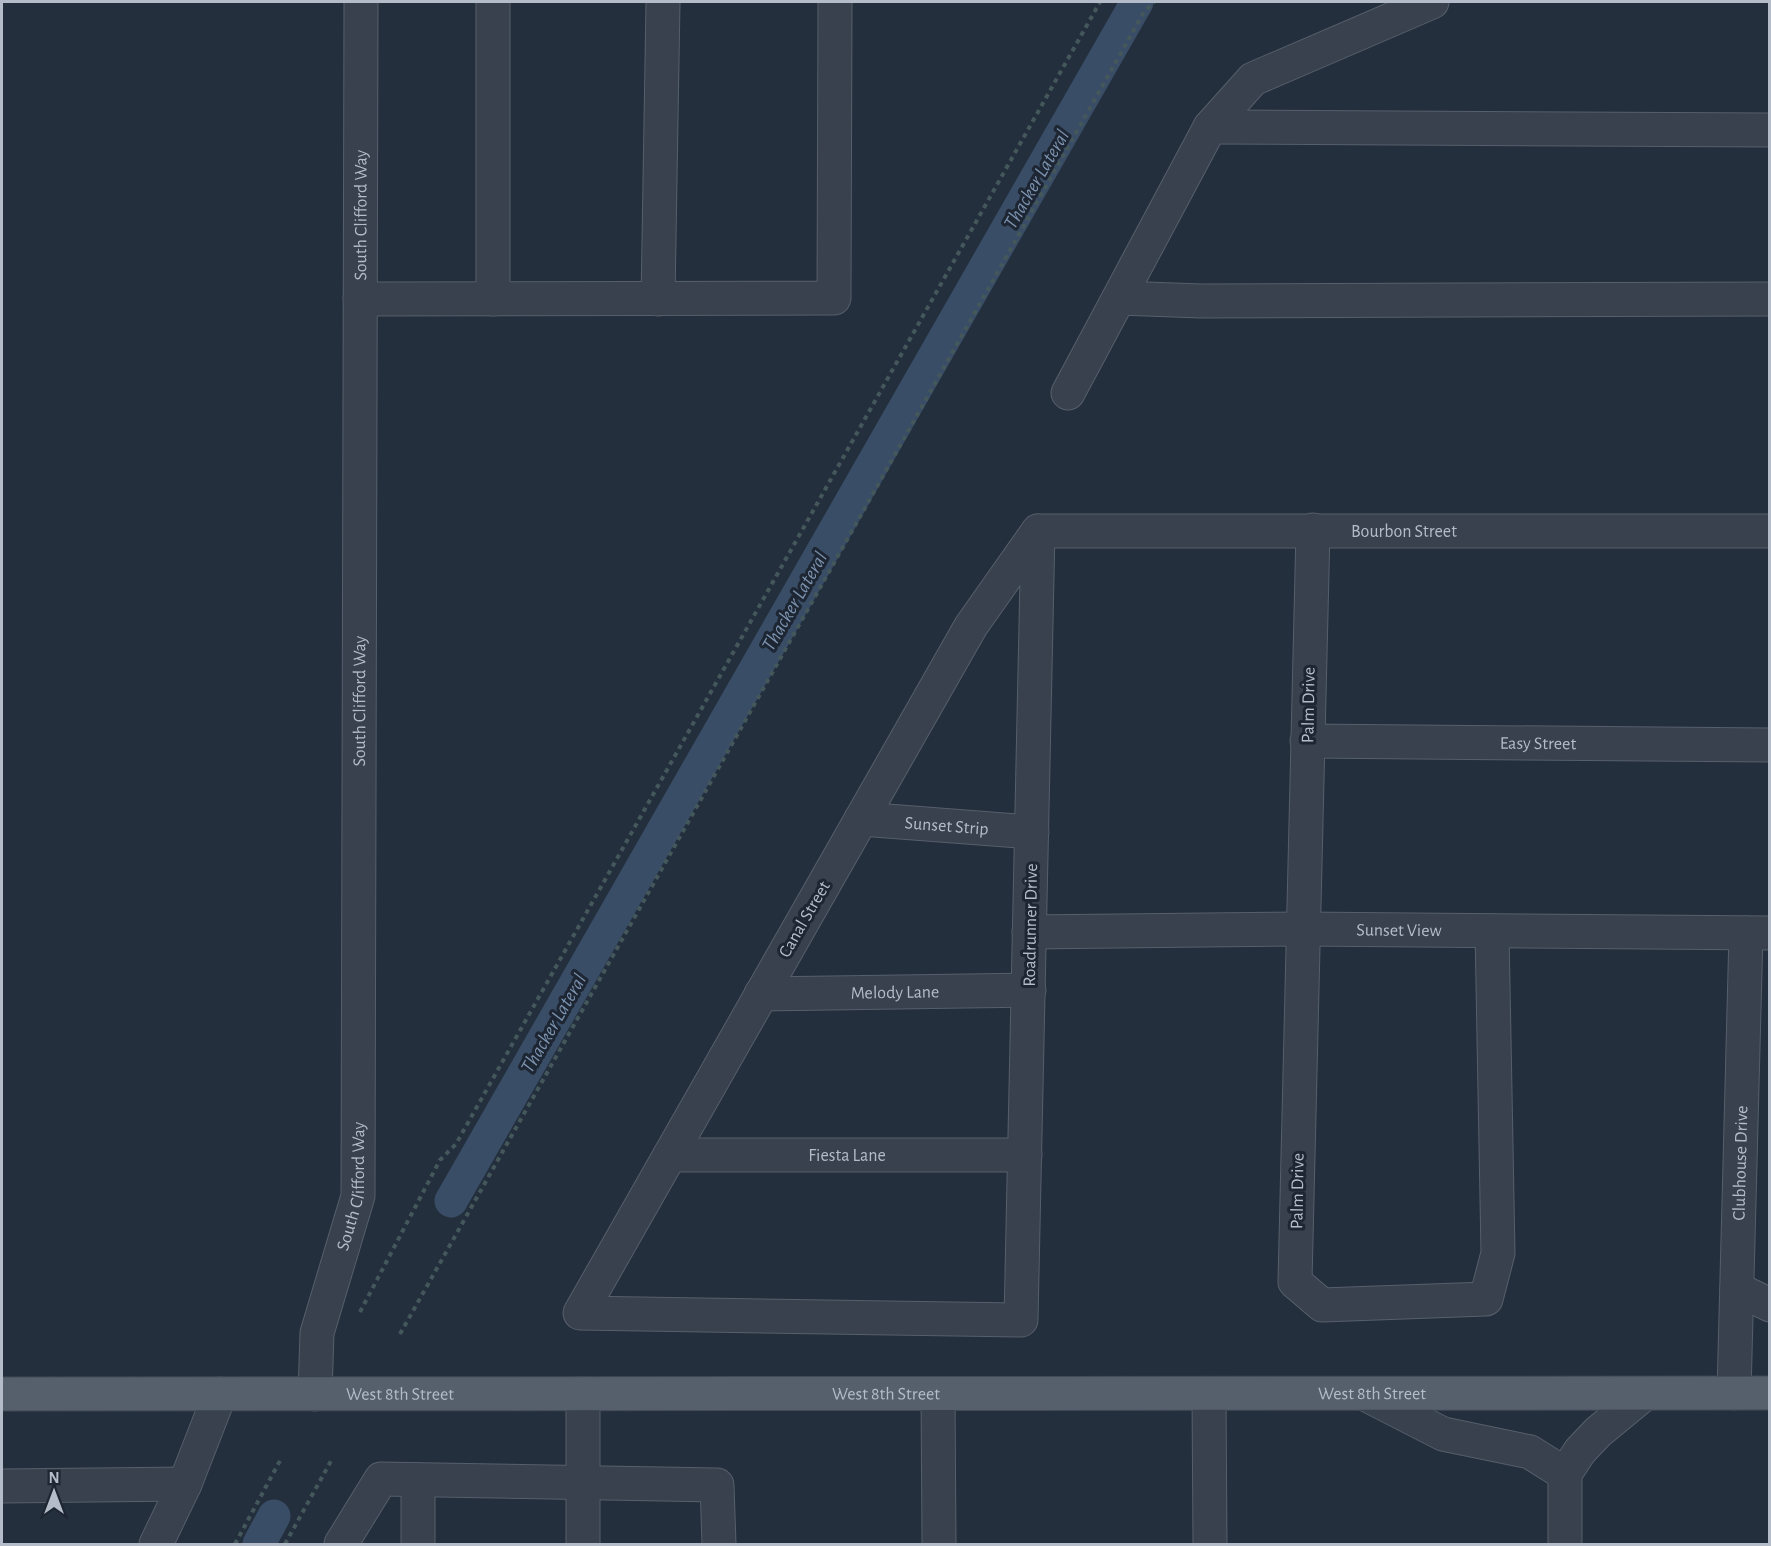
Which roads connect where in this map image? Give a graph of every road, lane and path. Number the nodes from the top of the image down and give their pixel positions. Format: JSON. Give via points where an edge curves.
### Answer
{"nodes":[{"id":1,"x":361,"y":2,"type":"edge"},
{"id":2,"x":493,"y":2,"type":"edge"},
{"id":3,"x":663,"y":2,"type":"edge"},
{"id":4,"x":836,"y":2,"type":"edge"},
{"id":5,"x":1100,"y":2,"type":"edge"},
{"id":6,"x":1154,"y":2,"type":"edge"},
{"id":7,"x":1432,"y":2,"type":"edge"},
{"id":8,"x":1210,"y":127,"type":"junction"},
{"id":9,"x":1770,"y":130,"type":"edge"},
{"id":10,"x":658,"y":298,"type":"junction"},
{"id":11,"x":1119,"y":298,"type":"junction"},
{"id":12,"x":360,"y":299,"type":"junction"},
{"id":13,"x":493,"y":299,"type":"junction"},
{"id":14,"x":1770,"y":299,"type":"edge"},
{"id":15,"x":1068,"y":393,"type":"dead end"},
{"id":16,"x":1038,"y":531,"type":"junction"},
{"id":17,"x":1313,"y":531,"type":"junction"},
{"id":18,"x":1770,"y":531,"type":"edge"},
{"id":19,"x":1307,"y":741,"type":"junction"},
{"id":20,"x":1770,"y":745,"type":"edge"},
{"id":21,"x":861,"y":819,"type":"junction"},
{"id":22,"x":1032,"y":832,"type":"junction"},
{"id":23,"x":1303,"y":929,"type":"junction"},
{"id":24,"x":1492,"y":931,"type":"junction"},
{"id":25,"x":1029,"y":932,"type":"junction"},
{"id":26,"x":1758,"y":933,"type":"edge"},
{"id":27,"x":1029,"y":990,"type":"junction"},
{"id":28,"x":761,"y":994,"type":"junction"},
{"id":29,"x":670,"y":1155,"type":"junction"},
{"id":30,"x":1025,"y":1155,"type":"junction"},
{"id":31,"x":1737,"y":1289,"type":"junction"},
{"id":32,"x":1770,"y":1305,"type":"edge"},
{"id":33,"x":360,"y":1313,"type":"dead end"},
{"id":34,"x":1021,"y":1320,"type":"joint"},
{"id":35,"x":400,"y":1334,"type":"dead end"},
{"id":36,"x":2,"y":1394,"type":"edge"},
{"id":37,"x":220,"y":1394,"type":"junction"},
{"id":38,"x":315,"y":1394,"type":"junction"},
{"id":39,"x":583,"y":1394,"type":"junction"},
{"id":40,"x":938,"y":1394,"type":"junction"},
{"id":41,"x":1209,"y":1394,"type":"junction"},
{"id":42,"x":1365,"y":1394,"type":"junction"},
{"id":43,"x":1734,"y":1394,"type":"junction"},
{"id":44,"x":1770,"y":1394,"type":"edge"},
{"id":45,"x":1643,"y":1395,"type":"junction"},
{"id":46,"x":282,"y":1457,"type":"dead end"},
{"id":47,"x":331,"y":1461,"type":"dead end"},
{"id":48,"x":1565,"y":1474,"type":"junction"},
{"id":49,"x":418,"y":1480,"type":"junction"},
{"id":50,"x":583,"y":1483,"type":"junction"},
{"id":51,"x":185,"y":1485,"type":"junction"},
{"id":52,"x":2,"y":1486,"type":"edge"},
{"id":53,"x":156,"y":1545,"type":"edge"},
{"id":54,"x":235,"y":1545,"type":"edge"},
{"id":55,"x":285,"y":1545,"type":"edge"},
{"id":56,"x":341,"y":1545,"type":"edge"},
{"id":57,"x":418,"y":1545,"type":"edge"},
{"id":58,"x":583,"y":1545,"type":"edge"},
{"id":59,"x":719,"y":1545,"type":"edge"},
{"id":60,"x":939,"y":1545,"type":"edge"},
{"id":61,"x":1210,"y":1545,"type":"edge"},
{"id":62,"x":1565,"y":1545,"type":"edge"}],
"edges":[{"from":1,"to":12,"type":"street","name":"South Clifford Way"},
{"from":2,"to":13,"type":"street"},
{"from":3,"to":10,"type":"street"},
{"from":4,"to":10,"type":"street","via":[[834,298]]},
{"from":5,"to":33,"type":"path","via":[[456,1144],[440,1160]]},
{"from":6,"to":35,"type":"path","via":[[1144,12]]},
{"from":7,"to":8,"type":"street","via":[[1252,79]]},
{"from":8,"to":9,"type":"street"},
{"from":8,"to":11,"type":"street"},
{"from":10,"to":13,"type":"street"},
{"from":11,"to":14,"type":"street"},
{"from":11,"to":15,"type":"street"},
{"from":12,"to":13,"type":"street"},
{"from":12,"to":38,"type":"street","name":"South Clifford Way","via":[[358,1196],[317,1333]]},
{"from":16,"to":17,"type":"street","name":"Bourbon Street"},
{"from":16,"to":21,"type":"street","name":"Canal Street","via":[[971,626]]},
{"from":16,"to":22,"type":"street","name":"Roadrunner Drive"},
{"from":17,"to":18,"type":"street","name":"Bourbon Street"},
{"from":17,"to":19,"type":"street","name":"Palm Drive"},
{"from":19,"to":20,"type":"street","name":"Easy Street"},
{"from":19,"to":23,"type":"street","name":"Palm Drive"},
{"from":21,"to":22,"type":"street","name":"Sunset Strip"},
{"from":21,"to":28,"type":"street","name":"Canal Street"},
{"from":22,"to":25,"type":"street","name":"Roadrunner Drive"},
{"from":23,"to":24,"type":"street","name":"Sunset View"},
{"from":23,"to":24,"type":"street","name":"Palm Drive","via":[[1295,1282],[1322,1305],[1486,1299],[1498,1252]]},
{"from":23,"to":25,"type":"street","name":"Sunset View"},
{"from":24,"to":26,"type":"street","name":"Sunset View"},
{"from":25,"to":27,"type":"street","name":"Roadrunner Drive"},
{"from":26,"to":31,"type":"street","name":"Clubhouse Drive"},
{"from":27,"to":28,"type":"street","name":"Melody Lane"},
{"from":27,"to":30,"type":"street","name":"Roadrunner Drive"},
{"from":28,"to":29,"type":"street","name":"Canal Street"},
{"from":29,"to":30,"type":"street","name":"Fiesta Lane"},
{"from":29,"to":34,"type":"street","name":"Canal Street","via":[[580,1313]]},
{"from":30,"to":34,"type":"street","name":"Roadrunner Drive"},
{"from":31,"to":32,"type":"street"},
{"from":31,"to":43,"type":"street","name":"Clubhouse Drive"},
{"from":36,"to":37,"type":"main road","name":"West 8th Street"},
{"from":37,"to":38,"type":"main road","name":"West 8th Street"},
{"from":37,"to":51,"type":"street"},
{"from":38,"to":39,"type":"main road","name":"West 8th Street"},
{"from":39,"to":40,"type":"main road","name":"West 8th Street"},
{"from":39,"to":50,"type":"street"},
{"from":40,"to":41,"type":"main road","name":"West 8th Street"},
{"from":40,"to":60,"type":"street"},
{"from":41,"to":42,"type":"main road","name":"West 8th Street"},
{"from":41,"to":61,"type":"street"},
{"from":42,"to":45,"type":"main road","name":"West 8th Street"},
{"from":42,"to":48,"type":"street","via":[[1443,1434],[1530,1452]]},
{"from":43,"to":44,"type":"main road","name":"West 8th Street"},
{"from":43,"to":45,"type":"main road","name":"West 8th Street"},
{"from":45,"to":48,"type":"street","via":[[1598,1432]]},
{"from":46,"to":54,"type":"path"},
{"from":47,"to":55,"type":"path"},
{"from":48,"to":62,"type":"street"},
{"from":49,"to":50,"type":"street"},
{"from":49,"to":56,"type":"street","via":[[381,1479]]},
{"from":49,"to":57,"type":"street"},
{"from":50,"to":58,"type":"street"},
{"from":50,"to":59,"type":"street","via":[[717,1485]]},
{"from":51,"to":52,"type":"street"},
{"from":51,"to":53,"type":"street"}]}
